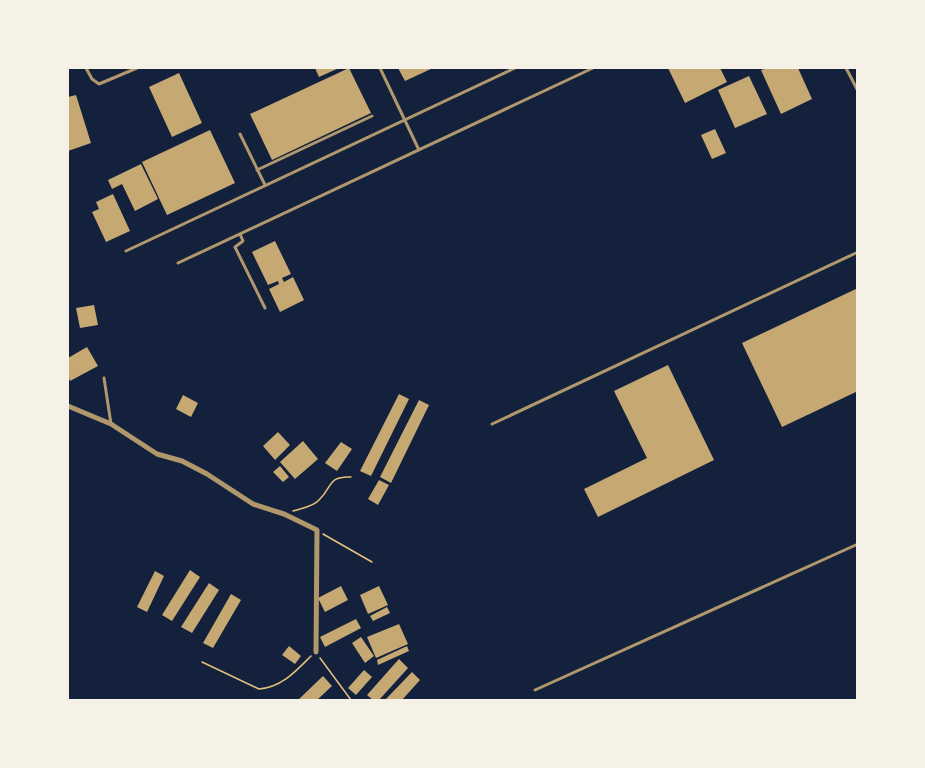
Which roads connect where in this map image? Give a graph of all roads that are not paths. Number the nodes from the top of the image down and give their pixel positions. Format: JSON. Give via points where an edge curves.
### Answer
{"nodes":[{"id":1,"x":86,"y":68,"type":"edge"},
{"id":2,"x":137,"y":68,"type":"edge"},
{"id":3,"x":380,"y":68,"type":"edge"},
{"id":4,"x":515,"y":68,"type":"edge"},
{"id":5,"x":593,"y":68,"type":"edge"},
{"id":6,"x":846,"y":68,"type":"edge"},
{"id":7,"x":858,"y":91,"type":"edge"},
{"id":8,"x":372,"y":116,"type":"dead end"},
{"id":9,"x":404,"y":120,"type":"junction"},
{"id":10,"x":240,"y":134,"type":"dead end"},
{"id":11,"x":419,"y":150,"type":"junction"},
{"id":12,"x":257,"y":170,"type":"junction"},
{"id":13,"x":265,"y":185,"type":"junction"},
{"id":14,"x":240,"y":234,"type":"junction"},
{"id":15,"x":126,"y":251,"type":"dead end"},
{"id":16,"x":858,"y":252,"type":"edge"},
{"id":17,"x":178,"y":263,"type":"dead end"},
{"id":18,"x":265,"y":308,"type":"dead end"},
{"id":19,"x":104,"y":378,"type":"dead end"},
{"id":20,"x":68,"y":406,"type":"edge"},
{"id":21,"x":111,"y":424,"type":"junction"},
{"id":22,"x":492,"y":424,"type":"dead end"},
{"id":23,"x":858,"y":544,"type":"edge"},
{"id":24,"x":316,"y":651,"type":"road end"},
{"id":25,"x":535,"y":690,"type":"dead end"}],
"edges":[{"from":1,"to":2,"type":"lane","via":[[99,84]]},
{"from":3,"to":9,"type":"lane"},
{"from":4,"to":9,"type":"lane"},
{"from":5,"to":11,"type":"lane"},
{"from":6,"to":7,"type":"lane"},
{"from":8,"to":12,"type":"lane"},
{"from":9,"to":11,"type":"lane"},
{"from":9,"to":13,"type":"lane"},
{"from":10,"to":12,"type":"lane"},
{"from":11,"to":14,"type":"lane"},
{"from":12,"to":13,"type":"lane"},
{"from":13,"to":15,"type":"lane"},
{"from":14,"to":17,"type":"lane"},
{"from":14,"to":18,"type":"lane","via":[[243,241],[235,247]]},
{"from":16,"to":22,"type":"lane"},
{"from":19,"to":21,"type":"lane"},
{"from":20,"to":21,"type":"street"},
{"from":21,"to":24,"type":"street","via":[[157,454],[207,474],[253,504],[317,530]]},
{"from":23,"to":25,"type":"lane"}]}
